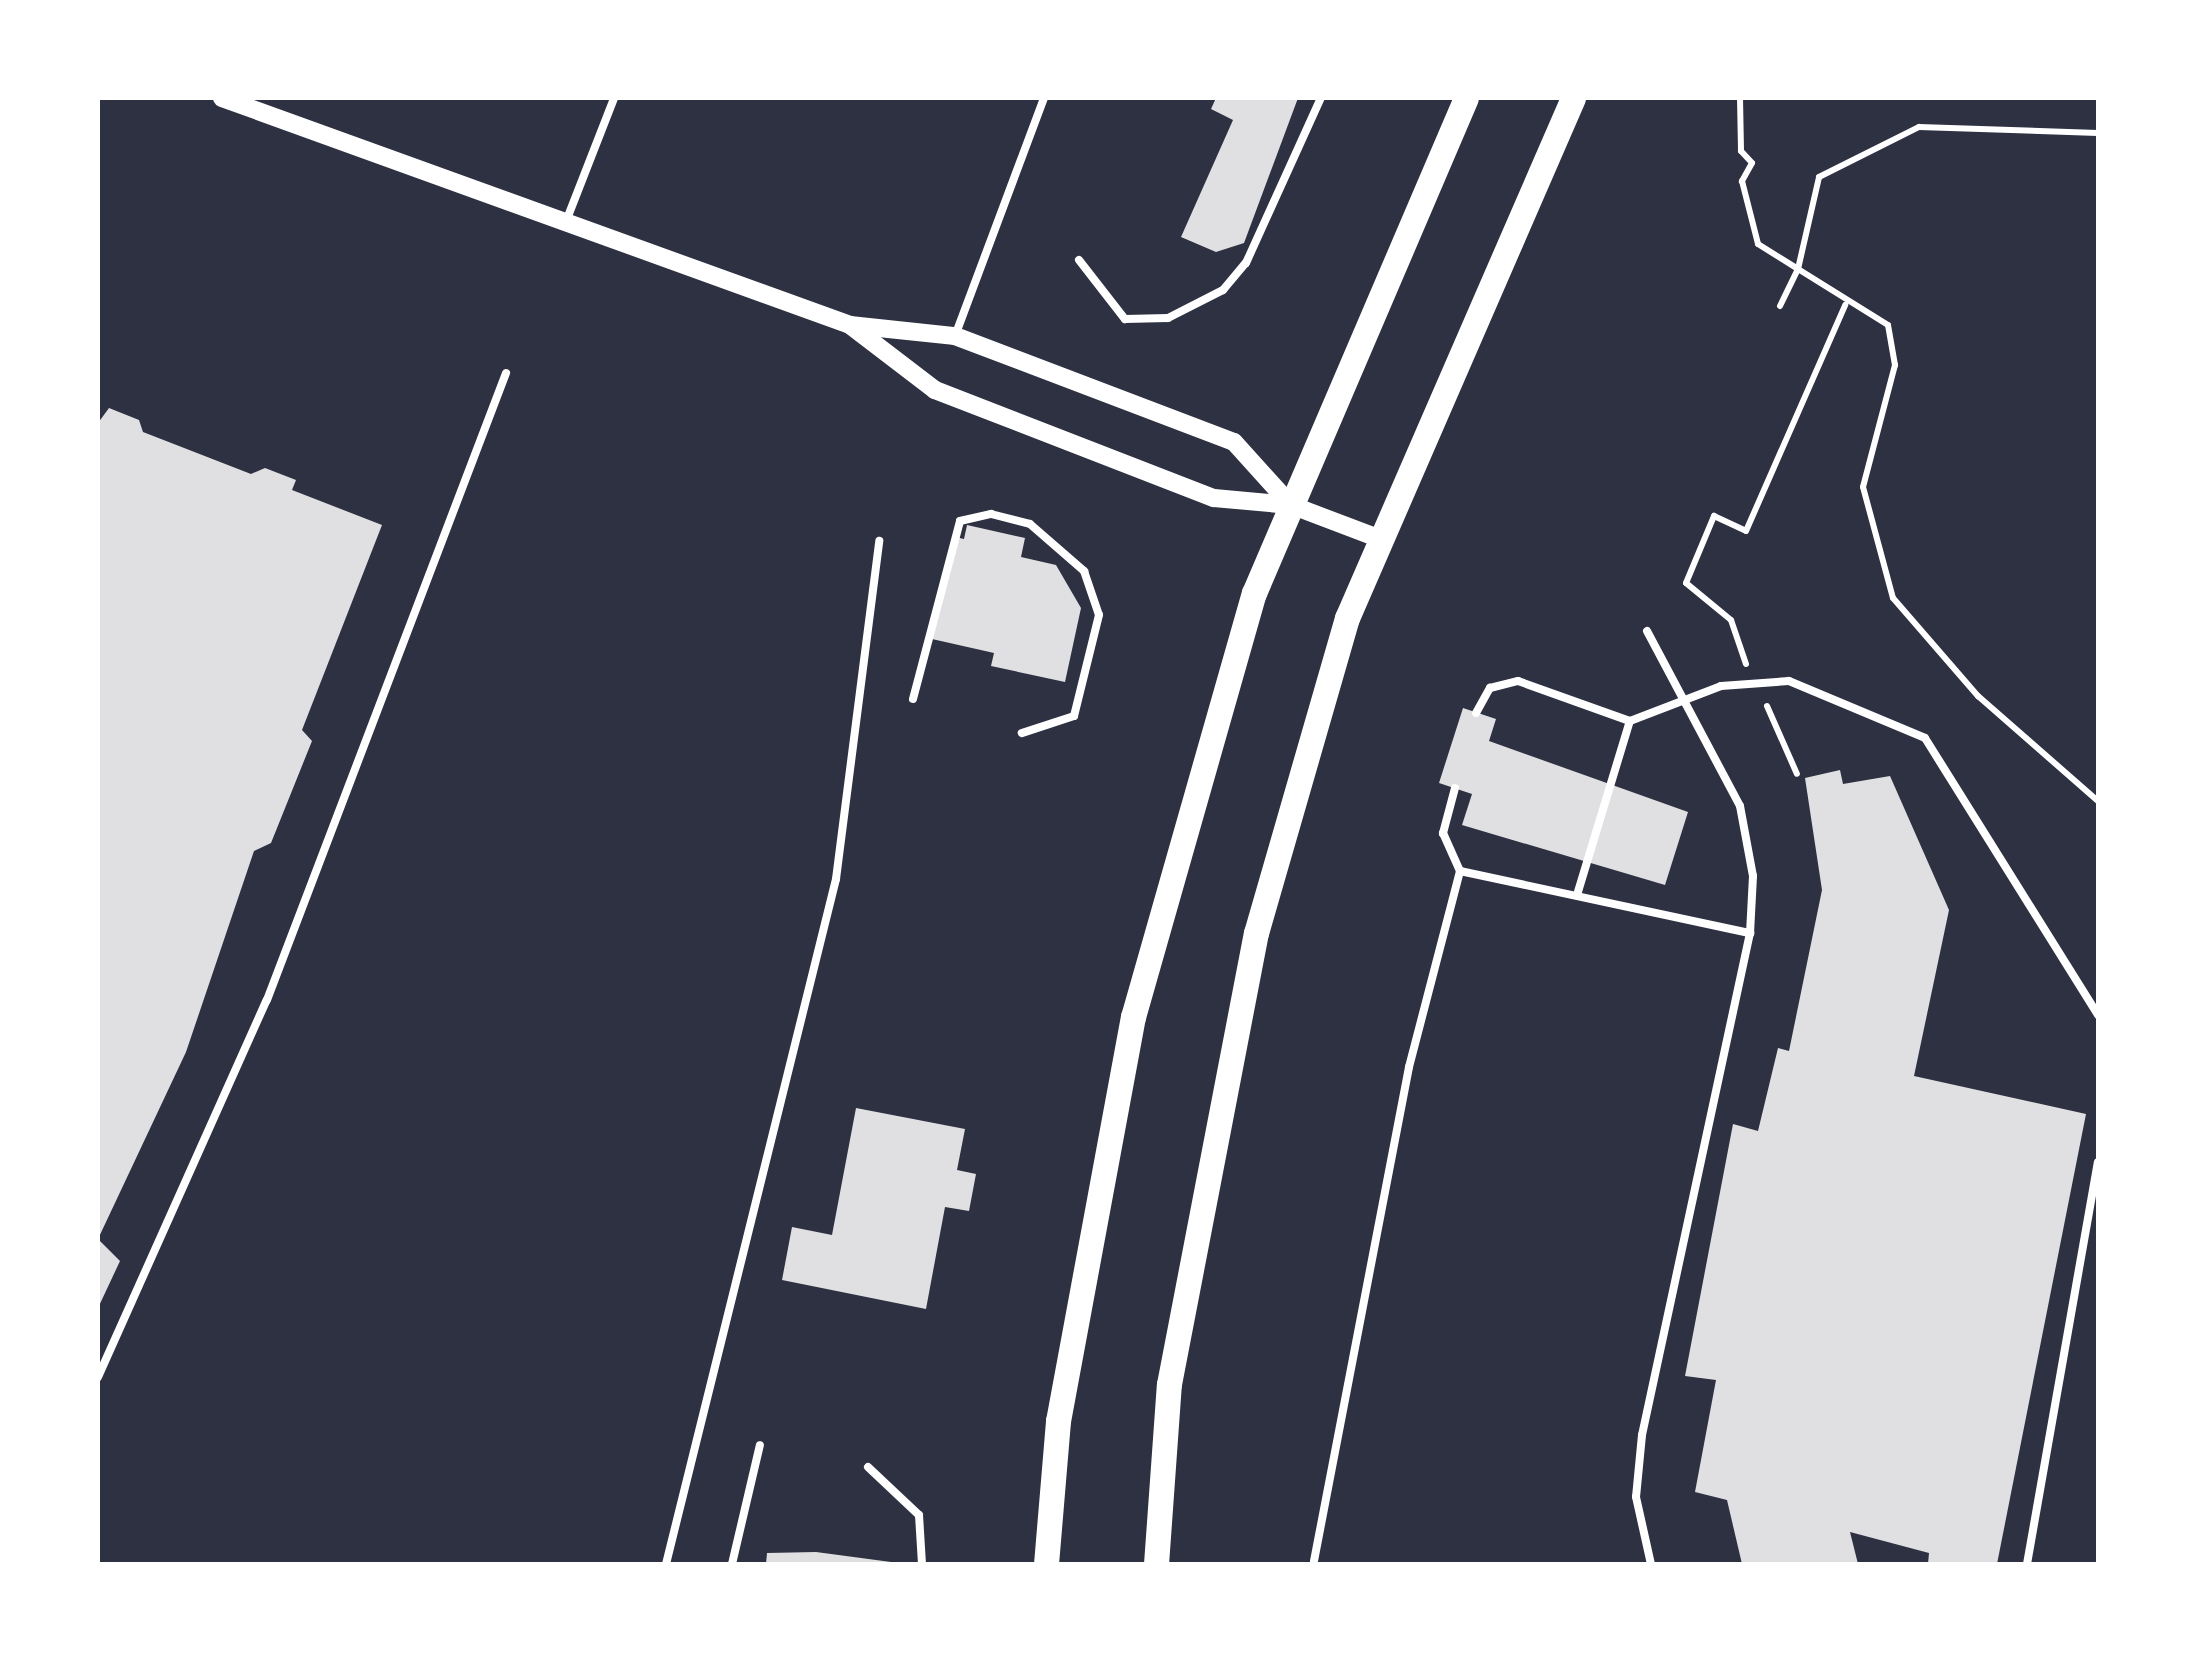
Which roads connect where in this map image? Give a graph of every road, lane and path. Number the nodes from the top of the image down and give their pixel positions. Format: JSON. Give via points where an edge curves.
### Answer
{"nodes":[{"id":1,"x":222,"y":98,"type":"edge"},
{"id":2,"x":614,"y":98,"type":"edge"},
{"id":3,"x":1044,"y":98,"type":"edge"},
{"id":4,"x":1322,"y":98,"type":"edge"},
{"id":5,"x":1466,"y":98,"type":"edge"},
{"id":6,"x":1573,"y":98,"type":"edge"},
{"id":7,"x":1740,"y":98,"type":"edge"},
{"id":8,"x":2098,"y":132,"type":"edge"},
{"id":9,"x":565,"y":224,"type":"junction"},
{"id":10,"x":1079,"y":260,"type":"dead end"},
{"id":11,"x":1798,"y":269,"type":"junction"},
{"id":12,"x":1844,"y":305,"type":"junction"},
{"id":13,"x":1780,"y":306,"type":"dead end"},
{"id":14,"x":850,"y":325,"type":"junction"},
{"id":15,"x":954,"y":336,"type":"junction"},
{"id":16,"x":506,"y":373,"type":"dead end"},
{"id":17,"x":1290,"y":505,"type":"junction"},
{"id":18,"x":1378,"y":538,"type":"junction"},
{"id":19,"x":879,"y":541,"type":"dead end"},
{"id":20,"x":1647,"y":630,"type":"dead end"},
{"id":21,"x":1754,"y":678,"type":"junction"},
{"id":22,"x":1690,"y":698,"type":"junction"},
{"id":23,"x":913,"y":700,"type":"dead end"},
{"id":24,"x":1476,"y":713,"type":"dead end"},
{"id":25,"x":1630,"y":721,"type":"junction"},
{"id":26,"x":1022,"y":733,"type":"dead end"},
{"id":27,"x":1797,"y":774,"type":"dead end"},
{"id":28,"x":1455,"y":788,"type":"dead end"},
{"id":29,"x":2098,"y":801,"type":"edge"},
{"id":30,"x":1460,"y":871,"type":"junction"},
{"id":31,"x":1577,"y":895,"type":"junction"},
{"id":32,"x":1750,"y":932,"type":"junction"},
{"id":33,"x":2098,"y":1015,"type":"edge"},
{"id":34,"x":2098,"y":1162,"type":"edge"},
{"id":35,"x":98,"y":1377,"type":"edge"},
{"id":36,"x":760,"y":1445,"type":"dead end"},
{"id":37,"x":868,"y":1467,"type":"dead end"},
{"id":38,"x":1314,"y":1562,"type":"dead end"},
{"id":39,"x":666,"y":1564,"type":"edge"},
{"id":40,"x":732,"y":1564,"type":"edge"},
{"id":41,"x":922,"y":1564,"type":"edge"},
{"id":42,"x":1046,"y":1564,"type":"edge"},
{"id":43,"x":1156,"y":1564,"type":"edge"},
{"id":44,"x":1651,"y":1564,"type":"edge"},
{"id":45,"x":2027,"y":1564,"type":"edge"}],
"edges":[{"from":1,"to":9,"type":"street"},
{"from":2,"to":9,"type":"lane"},
{"from":3,"to":15,"type":"lane"},
{"from":4,"to":10,"type":"lane","via":[[1246,263],[1223,290],[1168,318],[1125,319]]},
{"from":5,"to":17,"type":"main road"},
{"from":6,"to":18,"type":"main road"},
{"from":7,"to":11,"type":"path","via":[[1741,152],[1752,163],[1742,181],[1758,244]]},
{"from":8,"to":11,"type":"path","via":[[1919,127],[1820,177]]},
{"from":9,"to":14,"type":"street"},
{"from":11,"to":12,"type":"path"},
{"from":11,"to":13,"type":"path"},
{"from":12,"to":21,"type":"path","via":[[1746,532],[1714,516],[1686,583],[1731,620]]},
{"from":12,"to":29,"type":"path","via":[[1872,312],[1898,342],[1863,487],[1893,598],[1978,696]]},
{"from":14,"to":15,"type":"street"},
{"from":14,"to":17,"type":"street","via":[[935,390],[1214,498]]},
{"from":15,"to":17,"type":"street","via":[[1234,442]]},
{"from":16,"to":35,"type":"lane","via":[[267,1000]]},
{"from":17,"to":18,"type":"street"},
{"from":17,"to":42,"type":"main road","via":[[1254,593],[1133,1017],[1058,1421]]},
{"from":18,"to":43,"type":"main road","via":[[1256,933],[1168,1384]]},
{"from":19,"to":39,"type":"lane","via":[[836,879]]},
{"from":20,"to":22,"type":"lane"},
{"from":21,"to":22,"type":"lane"},
{"from":21,"to":27,"type":"path"},
{"from":21,"to":33,"type":"lane","via":[[1790,681],[1925,738]]},
{"from":22,"to":25,"type":"lane"},
{"from":22,"to":32,"type":"lane","via":[[1740,806],[1754,876]]},
{"from":23,"to":26,"type":"lane","via":[[960,521],[991,514],[1030,524],[1084,571],[1099,615],[1074,716]]},
{"from":24,"to":25,"type":"lane","via":[[1490,688],[1518,681]]},
{"from":25,"to":31,"type":"lane"},
{"from":28,"to":30,"type":"lane","via":[[1442,833]]},
{"from":30,"to":31,"type":"lane"},
{"from":30,"to":38,"type":"lane","via":[[1409,1066]]},
{"from":31,"to":32,"type":"lane"},
{"from":32,"to":44,"type":"lane","via":[[1642,1435],[1636,1497]]},
{"from":34,"to":45,"type":"lane"},
{"from":36,"to":40,"type":"lane"},
{"from":37,"to":41,"type":"lane","via":[[919,1515]]}]}
